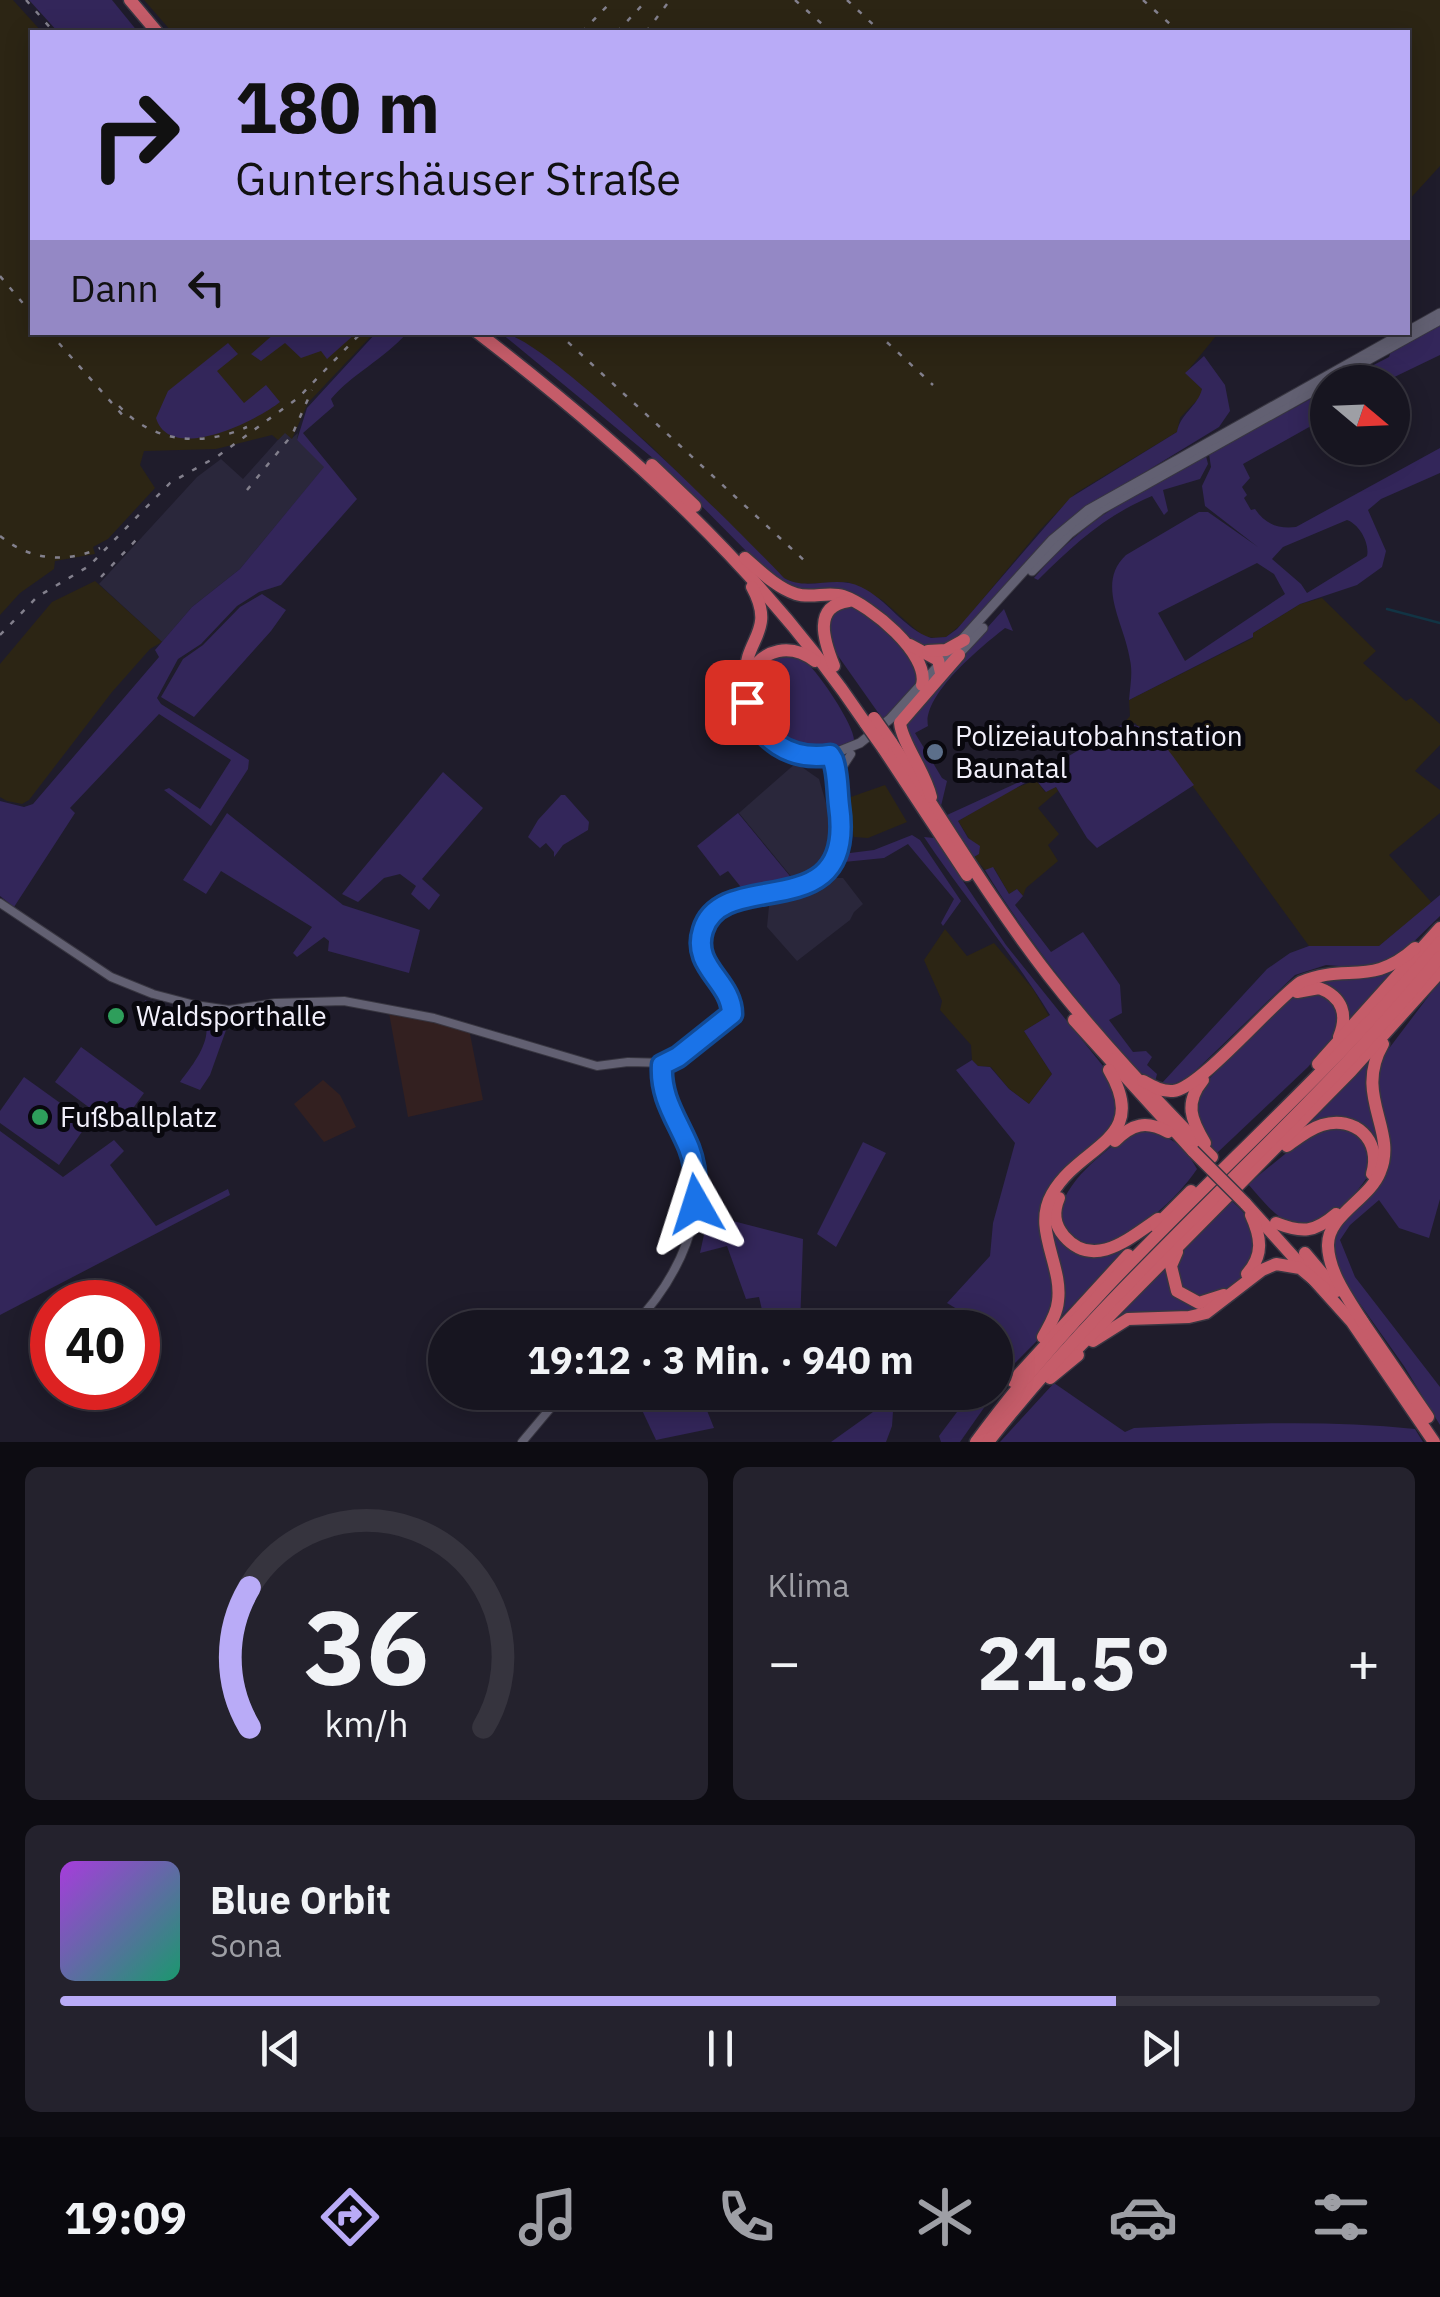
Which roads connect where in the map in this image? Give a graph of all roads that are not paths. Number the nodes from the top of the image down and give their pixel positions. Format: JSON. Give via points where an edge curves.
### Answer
{"nodes":[{"id":1,"x":119,"y":0,"type":"edge"},
{"id":2,"x":130,"y":0,"type":"edge"},
{"id":3,"x":144,"y":30,"type":"edge"},
{"id":4,"x":155,"y":30,"type":"edge"},
{"id":5,"x":1440,"y":316,"type":"edge"},
{"id":6,"x":1410,"y":330,"type":"edge"},
{"id":7,"x":1410,"y":334,"type":"edge"},
{"id":8,"x":481,"y":335,"type":"edge"},
{"id":9,"x":495,"y":335,"type":"edge"},
{"id":10,"x":1401,"y":335,"type":"edge"},
{"id":11,"x":1408,"y":335,"type":"edge"},
{"id":12,"x":1357,"y":365,"type":"edge"},
{"id":13,"x":1310,"y":392,"type":"edge"},
{"id":14,"x":740,"y":559,"type":"junction"},
{"id":15,"x":856,"y":602,"type":"junction"},
{"id":16,"x":964,"y":640,"type":"junction"},
{"id":17,"x":908,"y":644,"type":"junction"},
{"id":18,"x":925,"y":651,"type":"junction"},
{"id":19,"x":960,"y":655,"type":"junction"},
{"id":20,"x":834,"y":666,"type":"junction"},
{"id":21,"x":941,"y":669,"type":"junction"},
{"id":22,"x":922,"y":684,"type":"junction"},
{"id":23,"x":838,"y":685,"type":"junction"},
{"id":24,"x":746,"y":687,"type":"junction"},
{"id":25,"x":870,"y":721,"type":"junction"},
{"id":26,"x":850,"y":754,"type":"junction"},
{"id":27,"x":832,"y":765,"type":"junction"},
{"id":28,"x":928,"y":807,"type":"junction"},
{"id":29,"x":940,"y":826,"type":"junction"},
{"id":30,"x":0,"y":903,"type":"edge"},
{"id":31,"x":1440,"y":928,"type":"edge"},
{"id":32,"x":1440,"y":942,"type":"edge"},
{"id":33,"x":1440,"y":957,"type":"edge"},
{"id":34,"x":1440,"y":972,"type":"edge"},
{"id":35,"x":1396,"y":1024,"type":"junction"},
{"id":36,"x":1085,"y":1035,"type":"junction"},
{"id":37,"x":1116,"y":1055,"type":"junction"},
{"id":38,"x":1326,"y":1056,"type":"junction"},
{"id":39,"x":662,"y":1065,"type":"junction"},
{"id":40,"x":1195,"y":1145,"type":"junction"},
{"id":41,"x":1256,"y":1168,"type":"junction"},
{"id":42,"x":1250,"y":1206,"type":"junction"},
{"id":43,"x":1173,"y":1209,"type":"junction"},
{"id":44,"x":1276,"y":1223,"type":"junction"},
{"id":45,"x":1193,"y":1230,"type":"junction"},
{"id":46,"x":1324,"y":1288,"type":"junction"},
{"id":47,"x":648,"y":1310,"type":"edge"},
{"id":48,"x":1364,"y":1324,"type":"junction"},
{"id":49,"x":1050,"y":1378,"type":"junction"},
{"id":50,"x":1013,"y":1381,"type":"joint"},
{"id":51,"x":549,"y":1410,"type":"edge"},
{"id":52,"x":994,"y":1410,"type":"edge"},
{"id":53,"x":1440,"y":1436,"type":"edge"},
{"id":54,"x":522,"y":1442,"type":"edge"},
{"id":55,"x":973,"y":1442,"type":"edge"},
{"id":56,"x":991,"y":1442,"type":"edge"},
{"id":57,"x":1434,"y":1442,"type":"edge"}],
"edges":[{"from":1,"to":3,"type":"highway"},
{"from":2,"to":4,"type":"highway"},
{"from":5,"to":6,"type":"main road"},
{"from":5,"to":7,"type":"main road"},
{"from":8,"to":14,"type":"highway","via":[[604,434]]},
{"from":9,"to":14,"type":"highway","via":[[664,476]]},
{"from":10,"to":16,"type":"main road","via":[[1088,510],[1052,540]]},
{"from":11,"to":12,"type":"main road"},
{"from":13,"to":19,"type":"main road","via":[[1086,520]]},
{"from":14,"to":15,"type":"highway","via":[[789,592]]},
{"from":14,"to":20,"type":"highway"},
{"from":14,"to":23,"type":"highway"},
{"from":14,"to":24,"type":"highway","via":[[763,614]]},
{"from":15,"to":17,"type":"highway"},
{"from":15,"to":20,"type":"highway","via":[[838,603],[824,619]]},
{"from":16,"to":18,"type":"highway"},
{"from":16,"to":21,"type":"main road"},
{"from":17,"to":18,"type":"highway"},
{"from":17,"to":22,"type":"highway","via":[[924,667]]},
{"from":18,"to":21,"type":"highway"},
{"from":19,"to":21,"type":"main road"},
{"from":19,"to":28,"type":"highway","via":[[900,723],[923,771]]},
{"from":20,"to":25,"type":"highway"},
{"from":21,"to":22,"type":"main road"},
{"from":21,"to":26,"type":"main road","via":[[881,734]]},
{"from":22,"to":27,"type":"main road"},
{"from":23,"to":24,"type":"highway","via":[[810,657],[783,650],[758,662]]},
{"from":23,"to":25,"type":"highway"},
{"from":24,"to":27,"type":"highway","via":[[749,708],[774,744]]},
{"from":25,"to":28,"type":"highway","bridge":true},
{"from":26,"to":27,"type":"main road"},
{"from":26,"to":27,"type":"street"},
{"from":27,"to":39,"type":"street","via":[[842,837],[834,858],[798,887],[713,912],[700,952],[732,1009],[729,1018]]},
{"from":28,"to":29,"type":"highway"},
{"from":29,"to":36,"type":"highway","via":[[1014,942]]},
{"from":29,"to":37,"type":"highway"},
{"from":30,"to":39,"type":"street","via":[[111,977],[195,1006],[228,1010],[344,1001],[450,1022],[586,1064]]},
{"from":31,"to":37,"type":"highway","via":[[1390,968],[1302,982],[1180,1090],[1145,1082]]},
{"from":31,"to":38,"type":"highway"},
{"from":32,"to":55,"type":"highway","via":[[1355,1039],[1078,1321]]},
{"from":33,"to":56,"type":"highway","via":[[1316,1094],[1090,1322]]},
{"from":34,"to":35,"type":"highway"},
{"from":35,"to":41,"type":"highway"},
{"from":35,"to":48,"type":"highway","via":[[1371,1081],[1383,1166],[1328,1238],[1336,1275]]},
{"from":36,"to":40,"type":"highway"},
{"from":36,"to":50,"type":"highway","via":[[1120,1090],[1123,1116],[1051,1196],[1046,1226],[1058,1301]]},
{"from":37,"to":40,"type":"highway"},
{"from":38,"to":40,"type":"highway","via":[[1343,1026],[1343,1008],[1326,990],[1304,989],[1196,1088],[1190,1110]]},
{"from":38,"to":43,"type":"highway"},
{"from":39,"to":47,"type":"street","via":[[664,1096],[693,1163],[696,1204],[672,1272]]},
{"from":40,"to":42,"type":"highway","bridge":true},
{"from":40,"to":42,"type":"highway"},
{"from":40,"to":43,"type":"highway","via":[[1152,1124],[1130,1128],[1073,1180],[1055,1209],[1058,1228],[1071,1243],[1102,1252]]},
{"from":41,"to":44,"type":"highway","via":[[1328,1124],[1353,1126],[1372,1143],[1372,1176],[1326,1223],[1303,1232]]},
{"from":41,"to":45,"type":"highway"},
{"from":42,"to":44,"type":"highway"},
{"from":42,"to":45,"type":"highway","via":[[1260,1236],[1258,1257],[1224,1295],[1208,1302],[1190,1301],[1172,1284],[1171,1266]]},
{"from":42,"to":46,"type":"highway"},
{"from":43,"to":50,"type":"highway"},
{"from":44,"to":48,"type":"highway"},
{"from":45,"to":49,"type":"highway"},
{"from":46,"to":49,"type":"highway","via":[[1300,1268],[1269,1266],[1206,1313],[1120,1322]]},
{"from":46,"to":57,"type":"highway"},
{"from":48,"to":53,"type":"highway"},
{"from":49,"to":56,"type":"highway"},
{"from":51,"to":54,"type":"street"},
{"from":52,"to":55,"type":"highway"}]}
